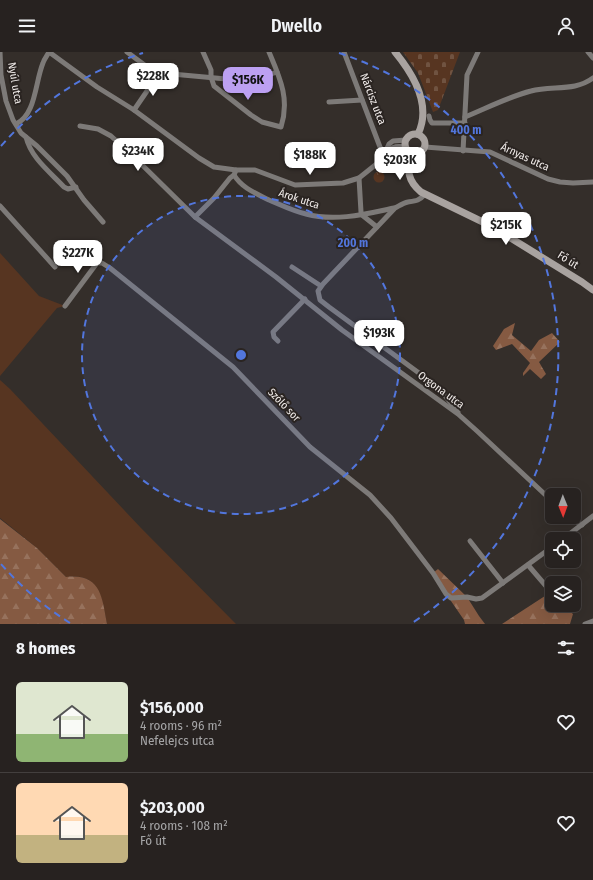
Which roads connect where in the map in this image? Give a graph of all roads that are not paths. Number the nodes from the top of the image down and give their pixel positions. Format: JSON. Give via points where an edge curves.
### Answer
{"nodes":[{"id":1,"x":0,"y":52,"type":"edge"},
{"id":2,"x":49,"y":52,"type":"edge"},
{"id":3,"x":127,"y":52,"type":"edge"},
{"id":4,"x":203,"y":52,"type":"edge"},
{"id":5,"x":269,"y":52,"type":"edge"},
{"id":6,"x":344,"y":52,"type":"edge"},
{"id":7,"x":395,"y":52,"type":"edge"},
{"id":8,"x":478,"y":52,"type":"edge"},
{"id":9,"x":588,"y":52,"type":"edge"},
{"id":10,"x":593,"y":58,"type":"edge"},
{"id":11,"x":277,"y":72,"type":"junction"},
{"id":12,"x":158,"y":75,"type":"junction"},
{"id":13,"x":211,"y":77,"type":"junction"},
{"id":14,"x":593,"y":78,"type":"edge"},
{"id":15,"x":362,"y":100,"type":"junction"},
{"id":16,"x":329,"y":102,"type":"dead end"},
{"id":17,"x":134,"y":110,"type":"junction"},
{"id":18,"x":429,"y":116,"type":"dead end"},
{"id":19,"x":465,"y":120,"type":"junction"},
{"id":20,"x":16,"y":124,"type":"junction"},
{"id":21,"x":80,"y":126,"type":"dead end"},
{"id":22,"x":418,"y":134,"type":"junction"},
{"id":23,"x":26,"y":137,"type":"junction"},
{"id":24,"x":406,"y":144,"type":"junction"},
{"id":25,"x":425,"y":147,"type":"junction"},
{"id":26,"x":463,"y":151,"type":"junction"},
{"id":27,"x":385,"y":153,"type":"junction"},
{"id":28,"x":412,"y":154,"type":"junction"},
{"id":29,"x":235,"y":172,"type":"junction"},
{"id":30,"x":359,"y":178,"type":"junction"},
{"id":31,"x":593,"y":182,"type":"edge"},
{"id":32,"x":76,"y":187,"type":"junction"},
{"id":33,"x":425,"y":194,"type":"junction"},
{"id":34,"x":0,"y":206,"type":"edge"},
{"id":35,"x":395,"y":208,"type":"junction"},
{"id":36,"x":362,"y":215,"type":"junction"},
{"id":37,"x":195,"y":217,"type":"junction"},
{"id":38,"x":103,"y":222,"type":"dead end"},
{"id":39,"x":377,"y":227,"type":"junction"},
{"id":40,"x":55,"y":267,"type":"dead end"},
{"id":41,"x":292,"y":267,"type":"dead end"},
{"id":42,"x":321,"y":286,"type":"junction"},
{"id":43,"x":593,"y":290,"type":"edge"},
{"id":44,"x":305,"y":299,"type":"junction"},
{"id":45,"x":65,"y":306,"type":"dead end"},
{"id":46,"x":278,"y":341,"type":"dead end"},
{"id":47,"x":458,"y":414,"type":"junction"},
{"id":48,"x":545,"y":495,"type":"edge"},
{"id":49,"x":593,"y":516,"type":"edge"},
{"id":50,"x":581,"y":523,"type":"edge"},
{"id":51,"x":584,"y":524,"type":"junction"},
{"id":52,"x":593,"y":525,"type":"edge"},
{"id":53,"x":573,"y":532,"type":"edge"},
{"id":54,"x":470,"y":542,"type":"dead end"},
{"id":55,"x":545,"y":552,"type":"edge"},
{"id":56,"x":528,"y":565,"type":"junction"},
{"id":57,"x":503,"y":583,"type":"junction"},
{"id":58,"x":545,"y":585,"type":"edge"},
{"id":59,"x":593,"y":621,"type":"edge"},
{"id":60,"x":585,"y":624,"type":"edge"}],
"edges":[{"from":1,"to":20,"type":"street","name":"Nyúl utca","via":[[6,101]]},
{"from":2,"to":17,"type":"street"},
{"from":2,"to":20,"type":"street","via":[[43,63],[28,113]]},
{"from":3,"to":12,"type":"street"},
{"from":4,"to":13,"type":"street","via":[[211,70]]},
{"from":5,"to":11,"type":"street"},
{"from":6,"to":15,"type":"street","name":"Nárcisz utca"},
{"from":7,"to":22,"type":"main road","via":[[419,91],[423,115]]},
{"from":8,"to":19,"type":"street","via":[[467,75]]},
{"from":9,"to":10,"type":"street"},
{"from":11,"to":13,"type":"street","via":[[259,78],[237,80]]},
{"from":11,"to":13,"type":"street","via":[[285,95],[281,127],[262,122],[251,115],[214,86]]},
{"from":12,"to":13,"type":"street","via":[[161,73]]},
{"from":12,"to":17,"type":"street"},
{"from":14,"to":19,"type":"street","via":[[570,87],[531,90]]},
{"from":15,"to":16,"type":"street"},
{"from":15,"to":27,"type":"street","name":"Nárcisz utca","via":[[380,147]]},
{"from":17,"to":29,"type":"street","via":[[199,158],[214,167]]},
{"from":18,"to":19,"type":"street","via":[[432,123]]},
{"from":19,"to":26,"type":"street"},
{"from":20,"to":23,"type":"street","name":"Nyúl utca"},
{"from":21,"to":37,"type":"street","name":"Orgona utca","via":[[98,129],[111,136]]},
{"from":22,"to":24,"type":"main road","via":[[410,136]]},
{"from":22,"to":25,"type":"main road","via":[[424,139]]},
{"from":23,"to":32,"type":"street","name":"Nyúl utca"},
{"from":23,"to":32,"type":"street","name":"Nyúl utca","via":[[38,160],[64,187]]},
{"from":24,"to":27,"type":"street","via":[[393,141]]},
{"from":24,"to":28,"type":"main road"},
{"from":25,"to":26,"type":"street","name":"Árnyas utca"},
{"from":25,"to":28,"type":"main road","via":[[420,153]]},
{"from":26,"to":31,"type":"street","name":"Árnyas utca","via":[[490,152],[560,182]]},
{"from":27,"to":30,"type":"street","via":[[379,162]]},
{"from":28,"to":33,"type":"main road","name":"Fő út","via":[[408,171],[410,179],[415,187]]},
{"from":29,"to":30,"type":"street","via":[[255,170],[295,185],[343,183]]},
{"from":29,"to":36,"type":"street","name":"Árok utca","via":[[239,182],[251,192],[306,214],[321,217]]},
{"from":29,"to":37,"type":"street"},
{"from":30,"to":36,"type":"street"},
{"from":32,"to":38,"type":"street","name":"Nyúl utca"},
{"from":33,"to":35,"type":"street","name":"Árok utca","via":[[416,202],[407,202]]},
{"from":33,"to":43,"type":"main road","name":"Fő út","via":[[504,233]]},
{"from":34,"to":40,"type":"street"},
{"from":35,"to":36,"type":"street","name":"Árok utca"},
{"from":35,"to":39,"type":"street"},
{"from":36,"to":39,"type":"street"},
{"from":37,"to":44,"type":"street","name":"Orgona utca"},
{"from":39,"to":42,"type":"street"},
{"from":41,"to":42,"type":"street"},
{"from":42,"to":47,"type":"street","via":[[318,292],[320,300],[438,388]]},
{"from":44,"to":46,"type":"street","via":[[273,332]]},
{"from":44,"to":47,"type":"street","name":"Orgona utca","via":[[342,330]]},
{"from":45,"to":57,"type":"street","name":"Szőlő sor","via":[[97,263],[110,268],[233,367],[310,448],[370,495],[392,518],[446,594],[451,598],[482,598]]},
{"from":47,"to":48,"type":"street","name":"Orgona utca"},
{"from":49,"to":51,"type":"street"},
{"from":50,"to":51,"type":"street"},
{"from":51,"to":52,"type":"street"},
{"from":51,"to":53,"type":"street"},
{"from":54,"to":57,"type":"street"},
{"from":55,"to":56,"type":"street"},
{"from":56,"to":57,"type":"street"},
{"from":56,"to":58,"type":"street"},
{"from":59,"to":60,"type":"street"}]}
